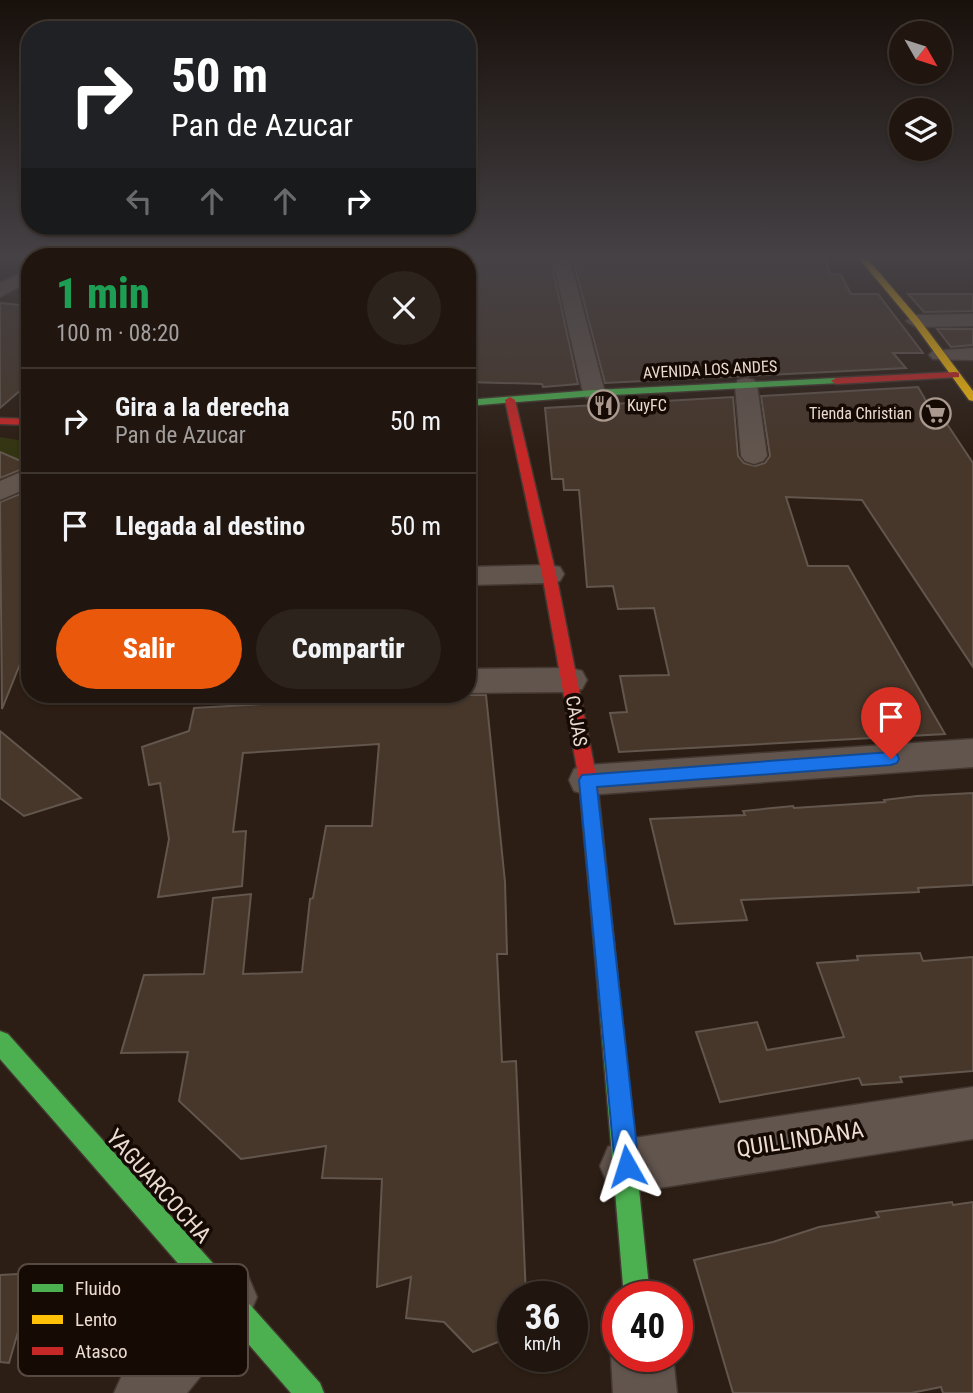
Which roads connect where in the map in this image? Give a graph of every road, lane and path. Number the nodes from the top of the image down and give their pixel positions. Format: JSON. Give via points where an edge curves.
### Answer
{"nodes":[{"id":1,"x":576,"y":321,"type":"edge"},
{"id":2,"x":916,"y":321,"type":"edge"},
{"id":3,"x":973,"y":354,"type":"edge"},
{"id":4,"x":940,"y":355,"type":"junction"},
{"id":5,"x":956,"y":375,"type":"junction"},
{"id":6,"x":746,"y":385,"type":"junction"},
{"id":7,"x":594,"y":393,"type":"junction"},
{"id":8,"x":972,"y":395,"type":"edge"},
{"id":9,"x":510,"y":400,"type":"junction"},
{"id":10,"x":476,"y":402,"type":"edge"},
{"id":11,"x":0,"y":421,"type":"edge"},
{"id":12,"x":21,"y":422,"type":"edge"},
{"id":13,"x":754,"y":456,"type":"dead end"},
{"id":14,"x":21,"y":481,"type":"edge"},
{"id":15,"x":0,"y":492,"type":"edge"},
{"id":16,"x":549,"y":574,"type":"junction"},
{"id":17,"x":476,"y":576,"type":"edge"},
{"id":18,"x":570,"y":680,"type":"junction"},
{"id":19,"x":476,"y":681,"type":"edge"},
{"id":20,"x":973,"y":753,"type":"edge"},
{"id":21,"x":588,"y":780,"type":"junction"},
{"id":22,"x":0,"y":1042,"type":"edge"},
{"id":23,"x":973,"y":1113,"type":"edge"},
{"id":24,"x":627,"y":1166,"type":"junction"},
{"id":25,"x":198,"y":1264,"type":"edge"},
{"id":26,"x":636,"y":1281,"type":"edge"},
{"id":27,"x":248,"y":1321,"type":"edge"},
{"id":28,"x":643,"y":1372,"type":"edge"},
{"id":29,"x":160,"y":1376,"type":"edge"},
{"id":30,"x":146,"y":1393,"type":"edge"},
{"id":31,"x":310,"y":1393,"type":"edge"},
{"id":32,"x":645,"y":1393,"type":"edge"}],
"edges":[{"from":1,"to":7,"type":"street"},
{"from":2,"to":4,"type":"main road"},
{"from":3,"to":4,"type":"street"},
{"from":4,"to":5,"type":"main road"},
{"from":5,"to":6,"type":"main road","name":"AVENIDA LOS ANDES"},
{"from":5,"to":8,"type":"main road"},
{"from":6,"to":7,"type":"main road","name":"AVENIDA LOS ANDES"},
{"from":6,"to":13,"type":"street"},
{"from":7,"to":9,"type":"main road","name":"AVENIDA LOS ANDES"},
{"from":9,"to":10,"type":"main road","name":"AVENIDA LOS ANDES"},
{"from":9,"to":16,"type":"main road","name":"CAJAS"},
{"from":11,"to":12,"type":"main road"},
{"from":14,"to":15,"type":"street"},
{"from":16,"to":17,"type":"street"},
{"from":16,"to":18,"type":"main road","name":"CAJAS"},
{"from":18,"to":19,"type":"street"},
{"from":18,"to":21,"type":"main road","name":"CAJAS"},
{"from":20,"to":21,"type":"street"},
{"from":21,"to":24,"type":"main road","name":"CAJAS"},
{"from":22,"to":25,"type":"main road","name":"YAGUARCOCHA"},
{"from":23,"to":24,"type":"street","name":"QUILLINDANA"},
{"from":24,"to":26,"type":"main road","name":"CAJAS"},
{"from":27,"to":31,"type":"main road","name":"YAGUARCOCHA"},
{"from":28,"to":32,"type":"street"},
{"from":29,"to":30,"type":"street"}]}
